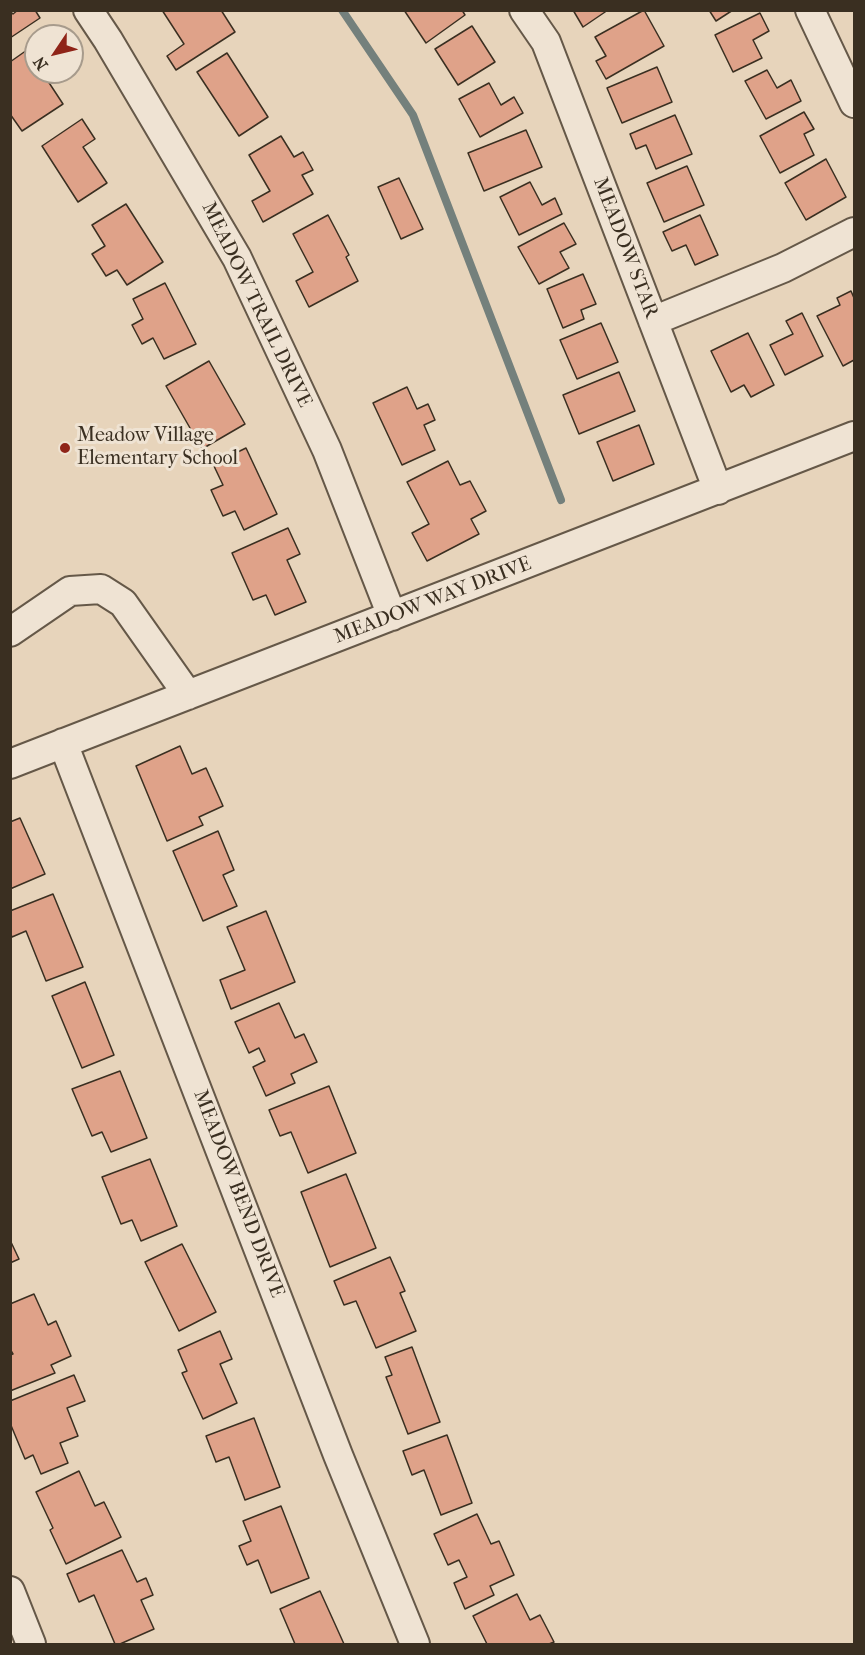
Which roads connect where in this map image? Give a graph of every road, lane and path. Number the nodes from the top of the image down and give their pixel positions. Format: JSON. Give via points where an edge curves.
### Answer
{"nodes":[{"id":1,"x":88,"y":10,"type":"edge"},
{"id":2,"x":524,"y":10,"type":"edge"},
{"id":3,"x":810,"y":10,"type":"edge"},
{"id":4,"x":855,"y":103,"type":"edge"},
{"id":5,"x":855,"y":232,"type":"edge"},
{"id":6,"x":653,"y":321,"type":"junction"},
{"id":7,"x":855,"y":436,"type":"edge"},
{"id":8,"x":718,"y":490,"type":"junction"},
{"id":9,"x":392,"y":616,"type":"junction"},
{"id":10,"x":10,"y":632,"type":"edge"},
{"id":11,"x":188,"y":695,"type":"junction"},
{"id":12,"x":63,"y":743,"type":"junction"},
{"id":13,"x":10,"y":764,"type":"edge"},
{"id":14,"x":10,"y":1591,"type":"edge"},
{"id":15,"x":31,"y":1644,"type":"edge"},
{"id":16,"x":415,"y":1644,"type":"edge"}],
"edges":[{"from":1,"to":9,"type":"street","name":"MEADOW TRAIL DRIVE","via":[[237,258],[327,450]]},
{"from":2,"to":6,"type":"street","name":"MEADOW STAR","via":[[546,42]]},
{"from":3,"to":4,"type":"street"},
{"from":5,"to":6,"type":"street","via":[[783,268]]},
{"from":6,"to":8,"type":"street","name":"MEADOW STAR"},
{"from":7,"to":8,"type":"street","name":"MEADOW WAY DRIVE"},
{"from":8,"to":9,"type":"street","name":"MEADOW WAY DRIVE"},
{"from":9,"to":11,"type":"street","name":"MEADOW WAY DRIVE"},
{"from":10,"to":11,"type":"street","via":[[70,591],[101,589],[123,603]]},
{"from":11,"to":12,"type":"street","name":"MEADOW WAY DRIVE"},
{"from":12,"to":13,"type":"street","name":"MEADOW WAY DRIVE"},
{"from":12,"to":16,"type":"street","name":"MEADOW BEND DRIVE"},
{"from":14,"to":15,"type":"street"}]}
